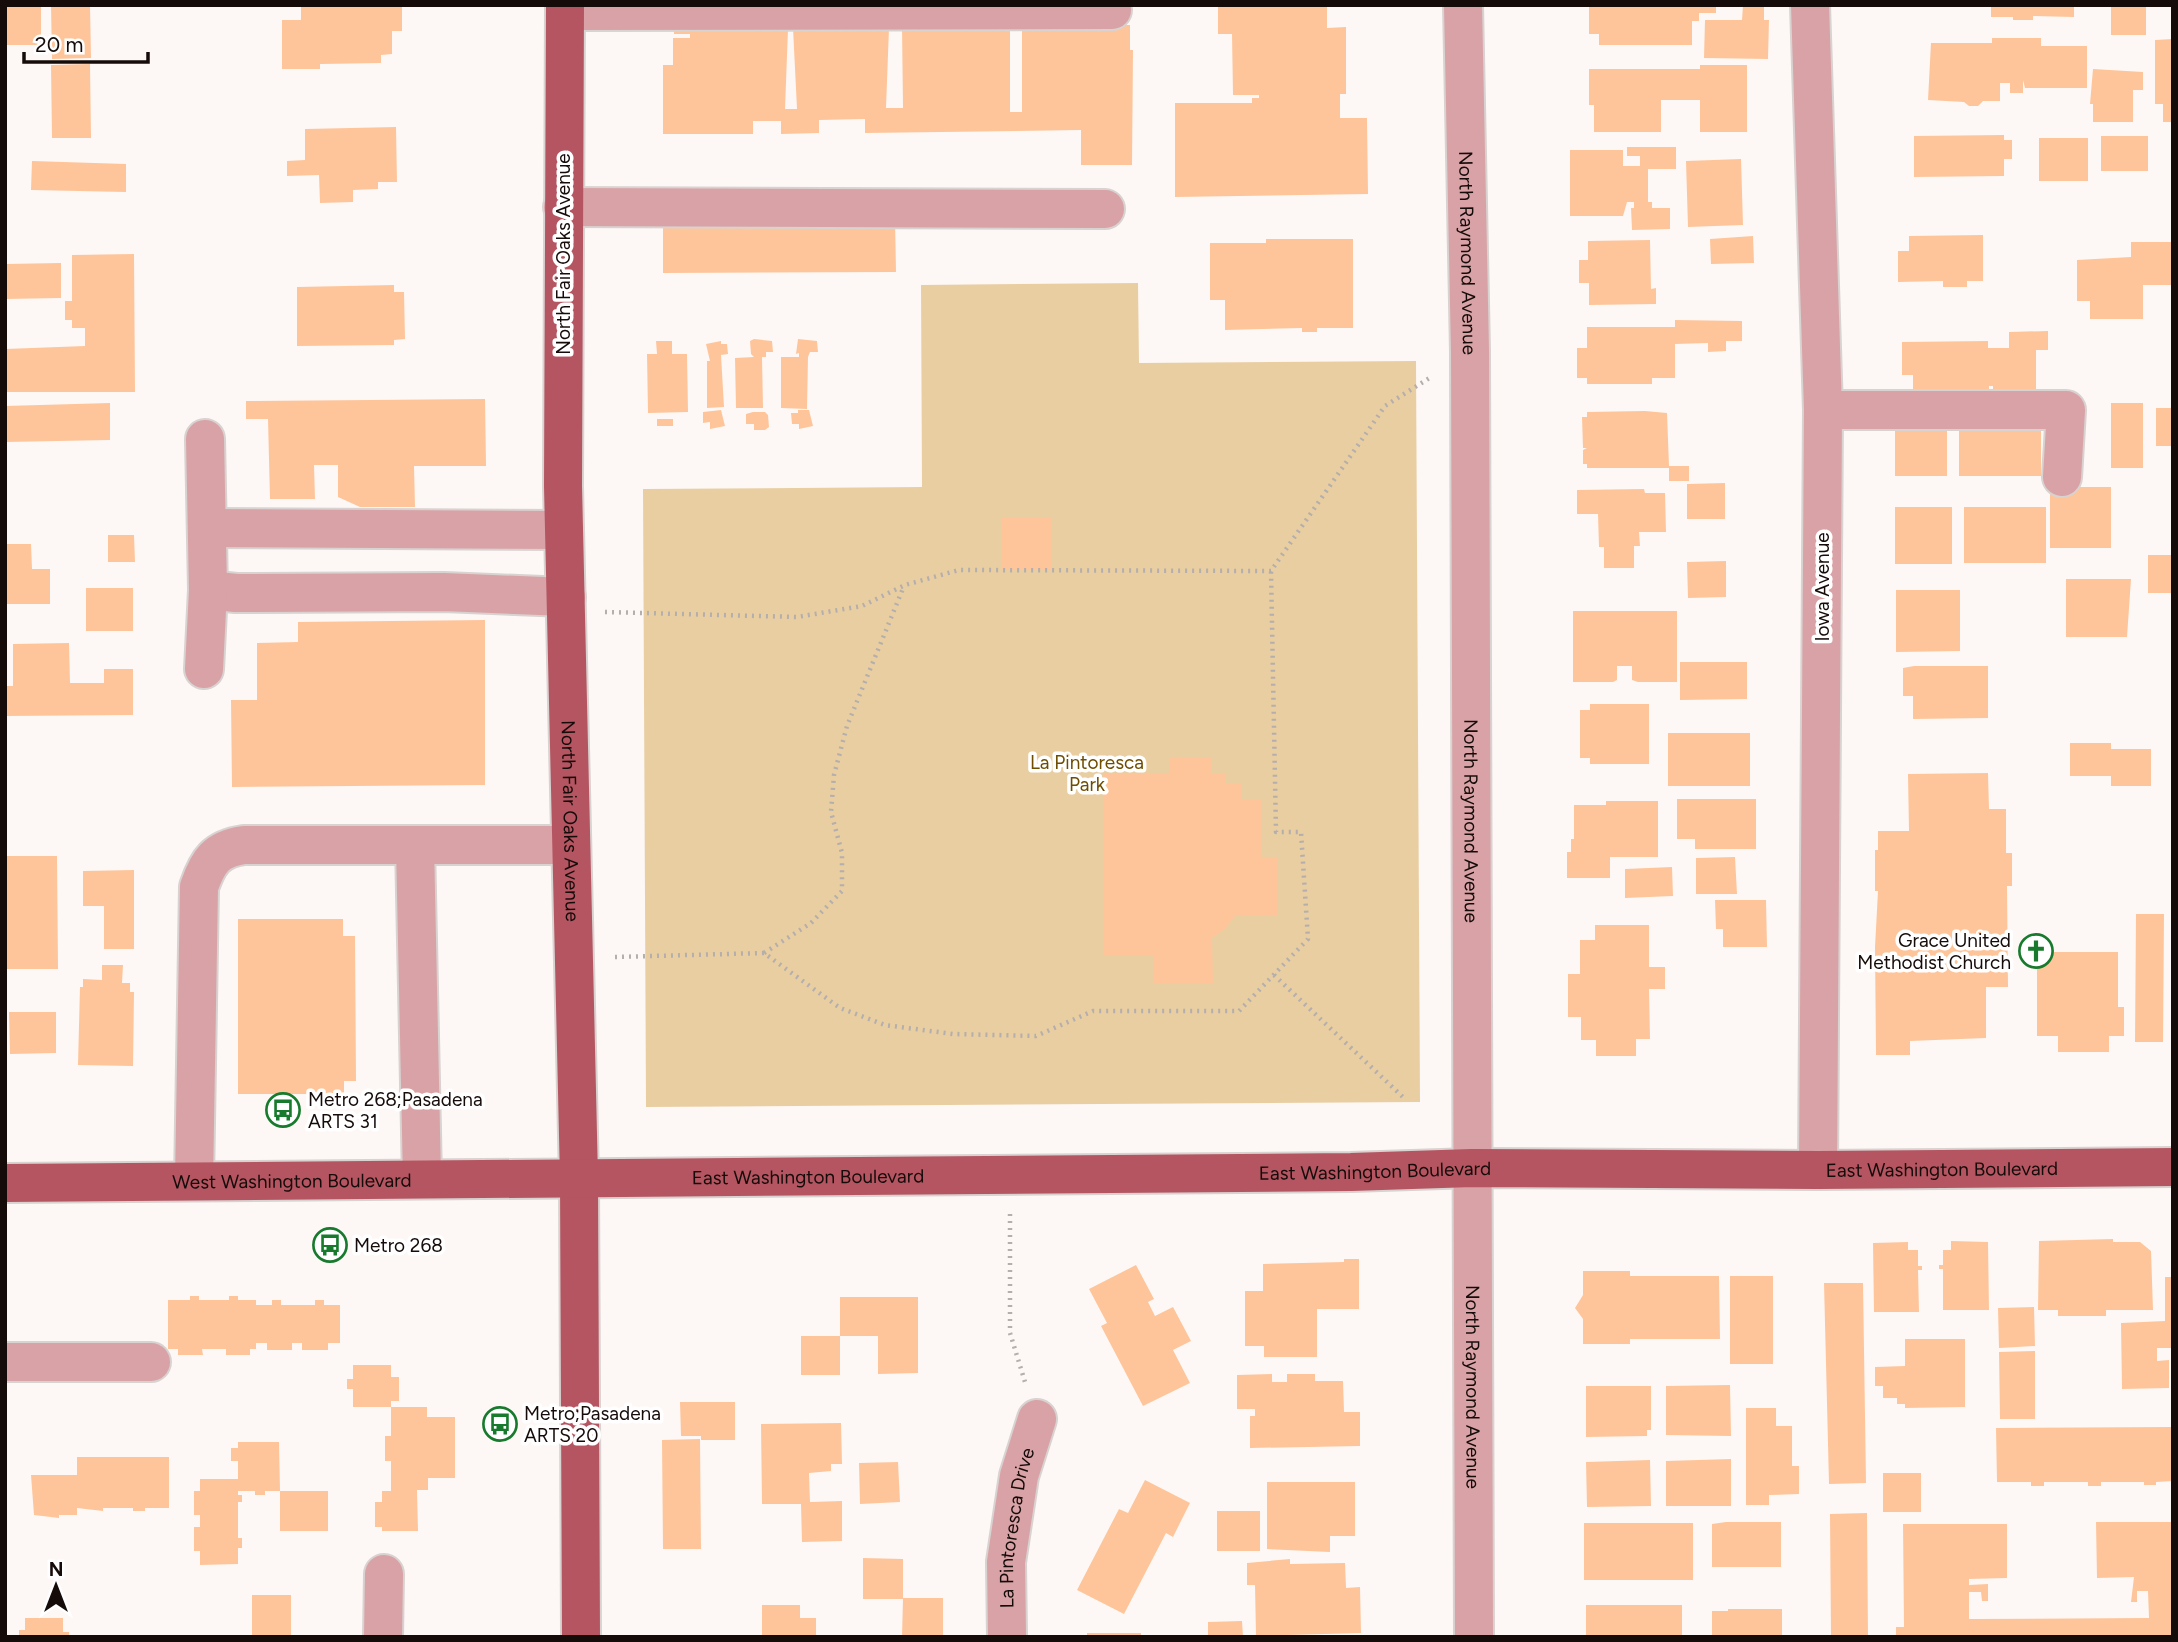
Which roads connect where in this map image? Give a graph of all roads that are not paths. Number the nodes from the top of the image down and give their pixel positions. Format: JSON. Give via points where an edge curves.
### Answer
{"nodes":[{"id":1,"x":1463,"y":5,"type":"edge"},
{"id":2,"x":1810,"y":5,"type":"edge"},
{"id":3,"x":565,"y":8,"type":"edge"},
{"id":4,"x":1112,"y":10,"type":"dead end"},
{"id":5,"x":563,"y":207,"type":"junction"},
{"id":6,"x":1105,"y":209,"type":"dead end"},
{"id":7,"x":1823,"y":410,"type":"junction"},
{"id":8,"x":205,"y":439,"type":"dead end"},
{"id":9,"x":2062,"y":477,"type":"dead end"},
{"id":10,"x":208,"y":528,"type":"junction"},
{"id":11,"x":564,"y":530,"type":"junction"},
{"id":12,"x":208,"y":590,"type":"junction"},
{"id":13,"x":566,"y":604,"type":"junction"},
{"id":14,"x":204,"y":668,"type":"dead end"},
{"id":15,"x":415,"y":845,"type":"junction"},
{"id":16,"x":571,"y":845,"type":"junction"},
{"id":17,"x":2173,"y":1167,"type":"edge"},
{"id":18,"x":1472,"y":1168,"type":"junction"},
{"id":19,"x":1818,"y":1170,"type":"junction"},
{"id":20,"x":579,"y":1178,"type":"junction"},
{"id":21,"x":422,"y":1179,"type":"junction"},
{"id":22,"x":194,"y":1181,"type":"junction"},
{"id":23,"x":5,"y":1183,"type":"edge"},
{"id":24,"x":5,"y":1362,"type":"edge"},
{"id":25,"x":152,"y":1362,"type":"dead end"},
{"id":26,"x":1037,"y":1419,"type":"road end"},
{"id":27,"x":384,"y":1574,"type":"dead end"},
{"id":28,"x":383,"y":1637,"type":"edge"},
{"id":29,"x":581,"y":1637,"type":"edge"},
{"id":30,"x":1007,"y":1637,"type":"edge"},
{"id":31,"x":1474,"y":1637,"type":"edge"}],
"edges":[{"from":1,"to":18,"type":"street","name":"North Raymond Avenue","via":[[1470,352]]},
{"from":2,"to":7,"type":"street","name":"Iowa Avenue"},
{"from":3,"to":4,"type":"street"},
{"from":3,"to":5,"type":"main road","name":"North Fair Oaks Avenue"},
{"from":5,"to":6,"type":"street"},
{"from":5,"to":11,"type":"main road","name":"North Fair Oaks Avenue"},
{"from":7,"to":9,"type":"street","via":[[2066,410]]},
{"from":7,"to":19,"type":"street","name":"Iowa Avenue"},
{"from":8,"to":10,"type":"street"},
{"from":10,"to":11,"type":"street"},
{"from":10,"to":12,"type":"street"},
{"from":11,"to":13,"type":"main road","name":"North Fair Oaks Avenue"},
{"from":12,"to":13,"type":"street","via":[[444,592]]},
{"from":12,"to":14,"type":"street"},
{"from":13,"to":16,"type":"main road","name":"North Fair Oaks Avenue"},
{"from":15,"to":16,"type":"street"},
{"from":15,"to":21,"type":"street"},
{"from":15,"to":22,"type":"street","via":[[244,845],[224,848],[208,862],[199,887]]},
{"from":16,"to":20,"type":"main road","name":"North Fair Oaks Avenue"},
{"from":17,"to":19,"type":"main road","name":"East Washington Boulevard"},
{"from":18,"to":19,"type":"main road","name":"East Washington Boulevard"},
{"from":18,"to":20,"type":"main road","name":"East Washington Boulevard"},
{"from":18,"to":31,"type":"street","name":"North Raymond Avenue"},
{"from":20,"to":21,"type":"main road","name":"West Washington Boulevard"},
{"from":20,"to":29,"type":"main road","name":"North Fair Oaks Avenue"},
{"from":21,"to":22,"type":"main road","name":"West Washington Boulevard"},
{"from":22,"to":23,"type":"main road","name":"West Washington Boulevard"},
{"from":24,"to":25,"type":"street"},
{"from":26,"to":30,"type":"street","name":"La Pintoresca Drive","via":[[1019,1476],[1006,1562]]},
{"from":27,"to":28,"type":"street"}]}
